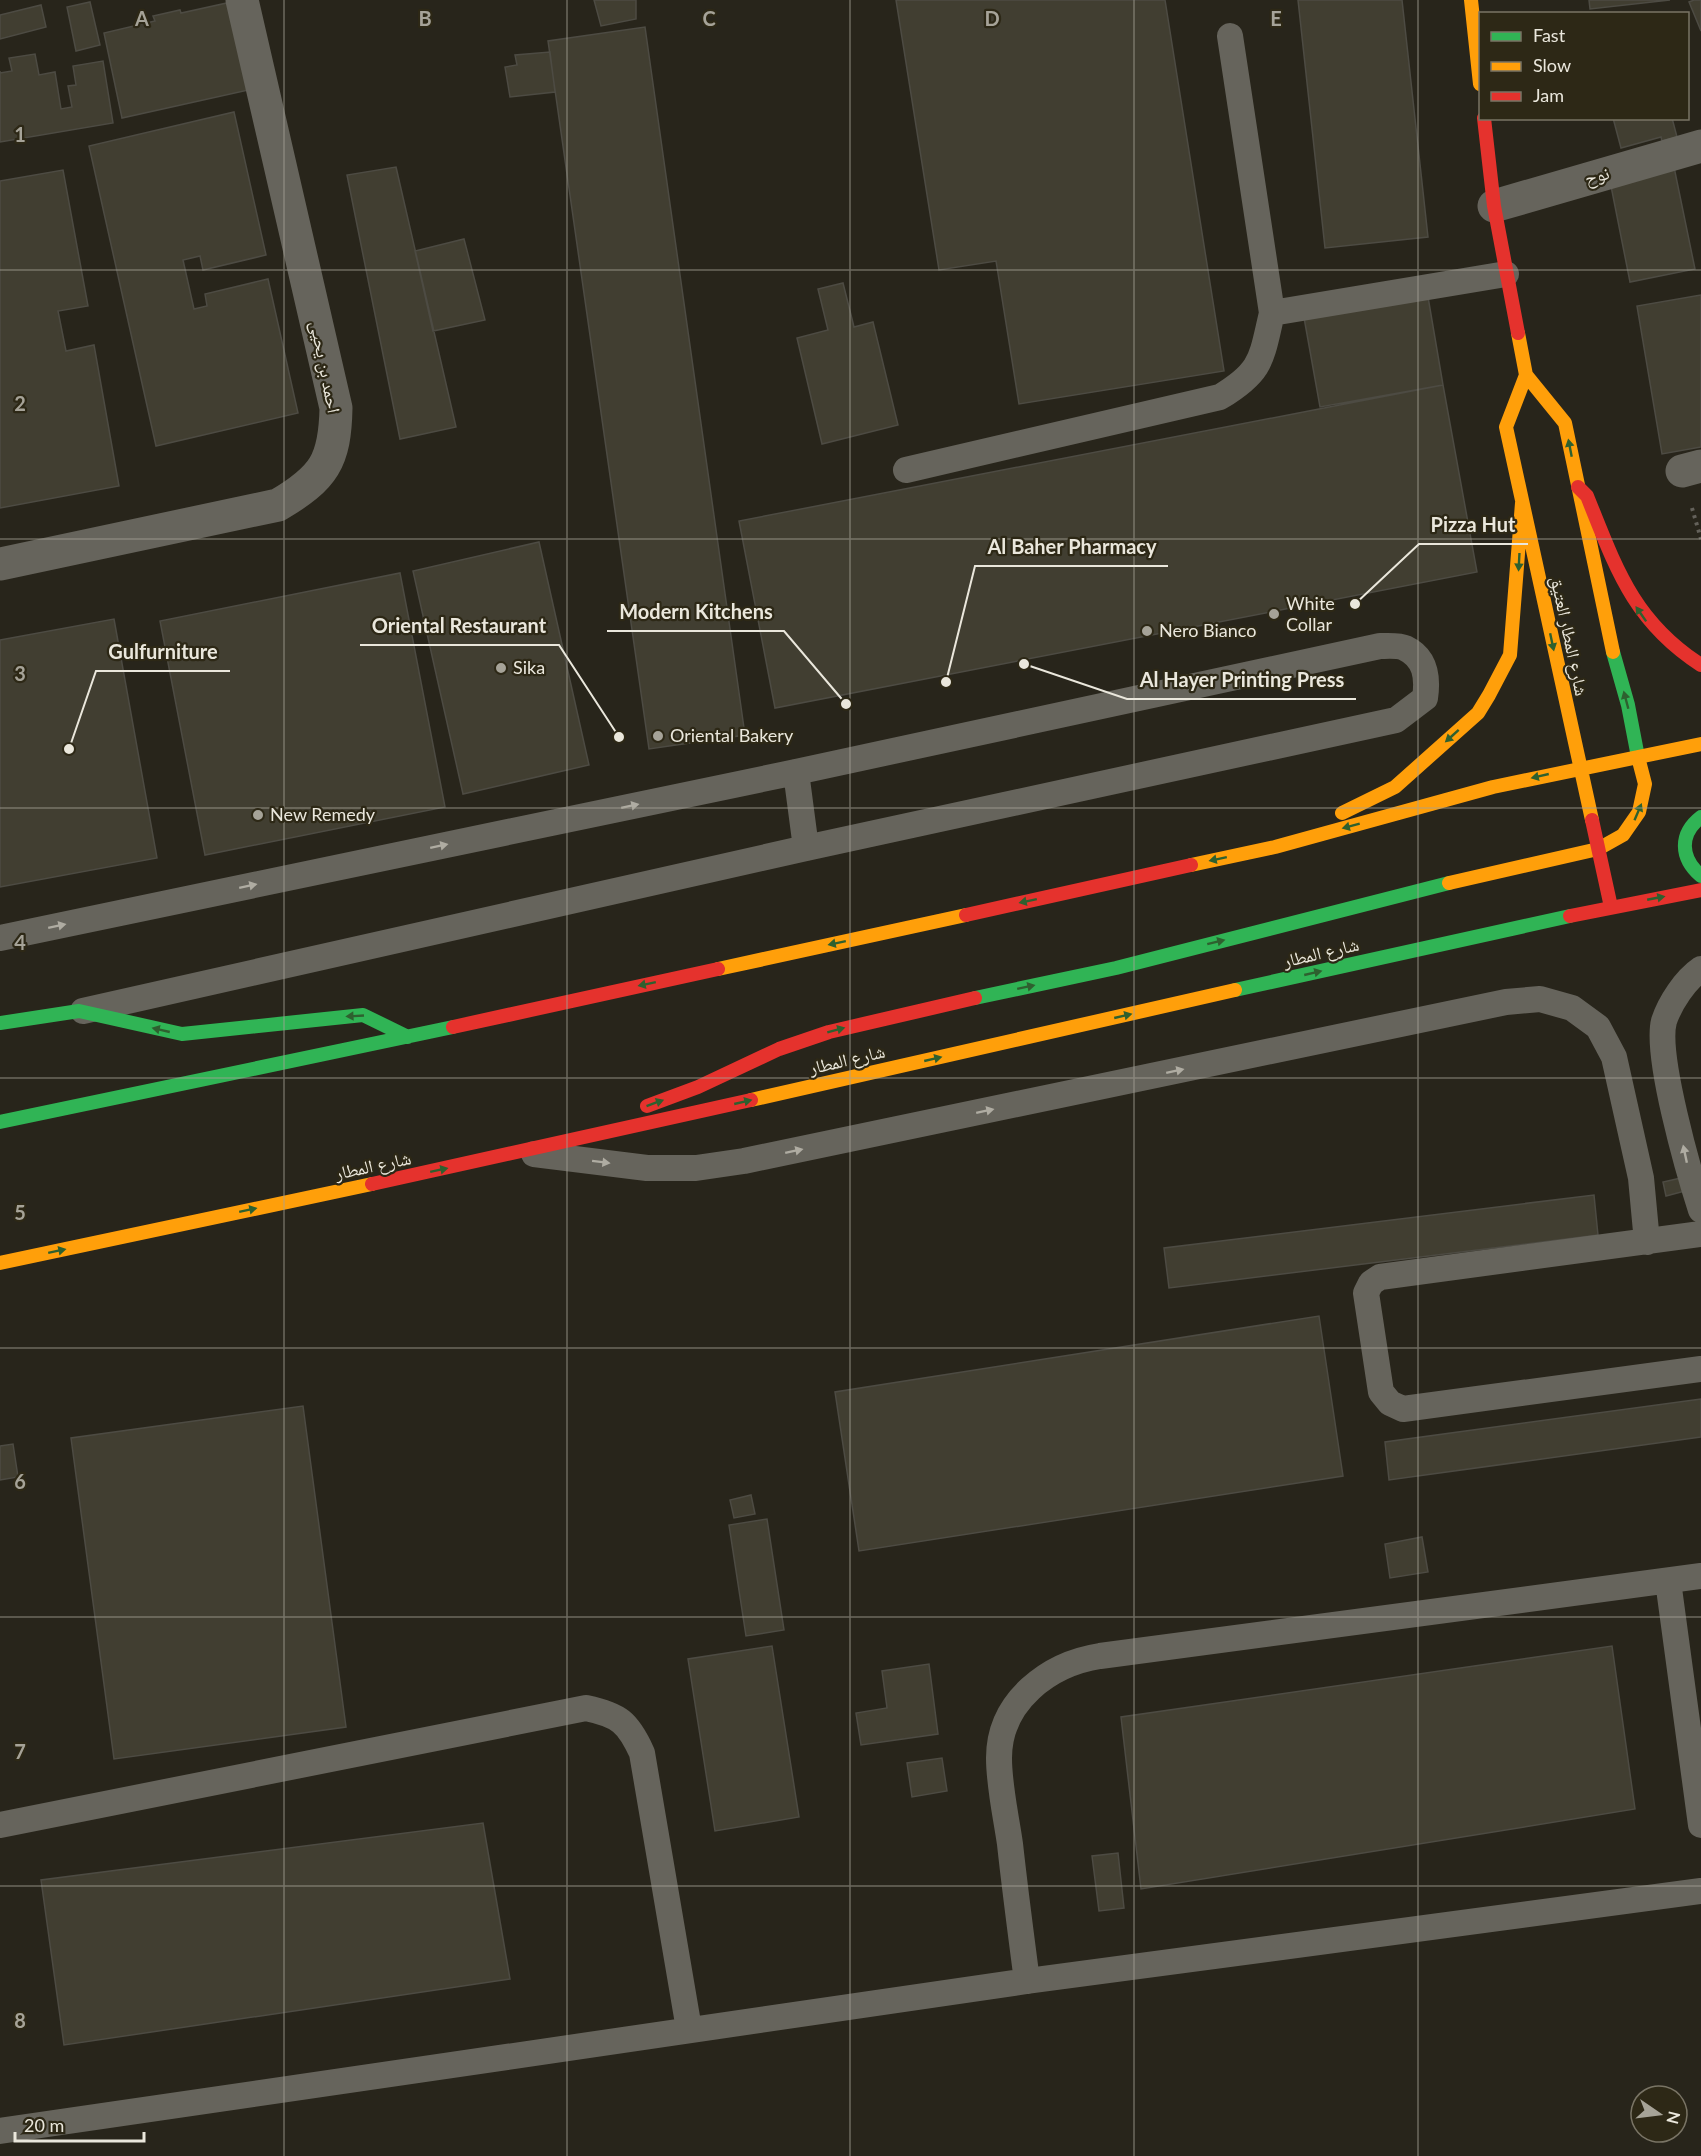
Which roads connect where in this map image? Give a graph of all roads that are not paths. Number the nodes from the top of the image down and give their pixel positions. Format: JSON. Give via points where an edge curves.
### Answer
{"nodes":[{"id":1,"x":242,"y":0,"type":"edge"},
{"id":2,"x":1471,"y":0,"type":"edge"},
{"id":3,"x":1230,"y":36,"type":"dead end"},
{"id":4,"x":1479,"y":75,"type":"edge"},
{"id":5,"x":1484,"y":120,"type":"edge"},
{"id":6,"x":1701,"y":146,"type":"edge"},
{"id":7,"x":1494,"y":206,"type":"junction"},
{"id":8,"x":1506,"y":274,"type":"junction"},
{"id":9,"x":1272,"y":313,"type":"junction"},
{"id":10,"x":1526,"y":375,"type":"junction"},
{"id":11,"x":906,"y":470,"type":"dead end"},
{"id":12,"x":1578,"y":487,"type":"junction"},
{"id":13,"x":1522,"y":503,"type":"junction"},
{"id":14,"x":0,"y":564,"type":"edge"},
{"id":15,"x":1701,"y":665,"type":"edge"},
{"id":16,"x":1701,"y":744,"type":"edge"},
{"id":17,"x":1638,"y":757,"type":"junction"},
{"id":18,"x":1578,"y":767,"type":"junction"},
{"id":19,"x":796,"y":772,"type":"junction"},
{"id":20,"x":1701,"y":818,"type":"edge"},
{"id":21,"x":1275,"y":847,"type":"junction"},
{"id":22,"x":806,"y":848,"type":"junction"},
{"id":23,"x":1598,"y":849,"type":"junction"},
{"id":24,"x":1701,"y":876,"type":"edge"},
{"id":25,"x":1701,"y":890,"type":"edge"},
{"id":26,"x":1611,"y":907,"type":"junction"},
{"id":27,"x":0,"y":938,"type":"edge"},
{"id":28,"x":1701,"y":969,"type":"edge"},
{"id":29,"x":79,"y":1011,"type":"junction"},
{"id":30,"x":0,"y":1023,"type":"edge"},
{"id":31,"x":408,"y":1036,"type":"junction"},
{"id":32,"x":0,"y":1122,"type":"edge"},
{"id":33,"x":522,"y":1152,"type":"junction"},
{"id":34,"x":1701,"y":1210,"type":"edge"},
{"id":35,"x":1701,"y":1234,"type":"edge"},
{"id":36,"x":1647,"y":1242,"type":"junction"},
{"id":37,"x":0,"y":1263,"type":"edge"},
{"id":38,"x":1701,"y":1369,"type":"edge"},
{"id":39,"x":1701,"y":1576,"type":"edge"},
{"id":40,"x":1668,"y":1581,"type":"junction"},
{"id":41,"x":0,"y":1825,"type":"edge"},
{"id":42,"x":1701,"y":1825,"type":"edge"},
{"id":43,"x":1701,"y":1891,"type":"edge"},
{"id":44,"x":1027,"y":1981,"type":"junction"},
{"id":45,"x":689,"y":2029,"type":"junction"},
{"id":46,"x":0,"y":2132,"type":"edge"}],
"edges":[{"from":1,"to":14,"type":"street","name":"احمد بن يحيى","via":[[336,408],[335,438],[326,465],[307,488],[278,505]]},
{"from":2,"to":4,"type":"main road"},
{"from":3,"to":9,"type":"lane"},
{"from":5,"to":7,"type":"main road"},
{"from":6,"to":7,"type":"street","name":"نوح"},
{"from":7,"to":8,"type":"main road"},
{"from":8,"to":9,"type":"lane"},
{"from":8,"to":10,"type":"main road"},
{"from":9,"to":11,"type":"lane","via":[[1261,359],[1246,381],[1220,397]]},
{"from":12,"to":10,"type":"main road","one_way":true,"via":[[1565,423]]},
{"from":10,"to":13,"type":"main road","name":"شارع المطار العتيق","via":[[1506,427]]},
{"from":15,"to":12,"type":"main road","one_way":true,"via":[[1668,644],[1645,620],[1622,580],[1587,496]]},
{"from":17,"to":12,"type":"main road","one_way":true},
{"from":13,"to":18,"type":"main road","name":"شارع المطار العتيق","one_way":true},
{"from":13,"to":21,"type":"main road","one_way":true,"via":[[1510,654],[1478,713],[1395,787]]},
{"from":16,"to":17,"type":"main road"},
{"from":17,"to":18,"type":"main road"},
{"from":23,"to":17,"type":"main road","one_way":true,"via":[[1623,835],[1639,812],[1645,784]]},
{"from":18,"to":21,"type":"main road","one_way":true},
{"from":18,"to":23,"type":"main road","name":"شارع المطار العتيق"},
{"from":19,"to":22,"type":"lane"},
{"from":19,"to":22,"type":"lane","via":[[1380,646],[1404,647],[1419,660],[1428,678],[1425,698],[1396,720]]},
{"from":27,"to":19,"type":"lane","one_way":true},
{"from":20,"to":24,"type":"main road","via":[[1686,833],[1683,845],[1685,861]]},
{"from":21,"to":31,"type":"main road","one_way":true},
{"from":22,"to":29,"type":"lane"},
{"from":23,"to":26,"type":"main road","name":"شارع المطار العتيق"},
{"from":33,"to":23,"type":"main road","one_way":true,"via":[[698,1088],[779,1049],[829,1032],[1116,968],[1512,867]]},
{"from":26,"to":25,"type":"main road","name":"شارع المطار","one_way":true},
{"from":33,"to":26,"type":"main road","name":"شارع المطار","one_way":true},
{"from":34,"to":28,"type":"lane","one_way":true,"via":[[1663,1051],[1664,1022],[1678,994]]},
{"from":29,"to":30,"type":"main road"},
{"from":31,"to":29,"type":"main road","one_way":true,"via":[[363,1015],[182,1034]]},
{"from":31,"to":32,"type":"main road"},
{"from":33,"to":36,"type":"lane","one_way":true,"via":[[647,1168],[696,1168],[744,1161],[1494,1005],[1540,999],[1572,1008],[1598,1027],[1614,1057],[1641,1178]]},
{"from":37,"to":33,"type":"main road","name":"شارع المطار","one_way":true},
{"from":35,"to":36,"type":"lane"},
{"from":36,"to":38,"type":"lane","via":[[1380,1277],[1366,1293],[1381,1392],[1390,1403],[1403,1409],[1418,1408]]},
{"from":39,"to":40,"type":"lane"},
{"from":40,"to":42,"type":"lane"},
{"from":40,"to":44,"type":"lane","via":[[1100,1656],[1062,1665],[1047,1674],[1010,1714],[999,1757]]},
{"from":41,"to":45,"type":"lane","via":[[586,1708],[612,1713],[632,1730],[642,1753]]},
{"from":43,"to":44,"type":"lane"},
{"from":44,"to":45,"type":"lane"},
{"from":45,"to":46,"type":"lane"}]}
